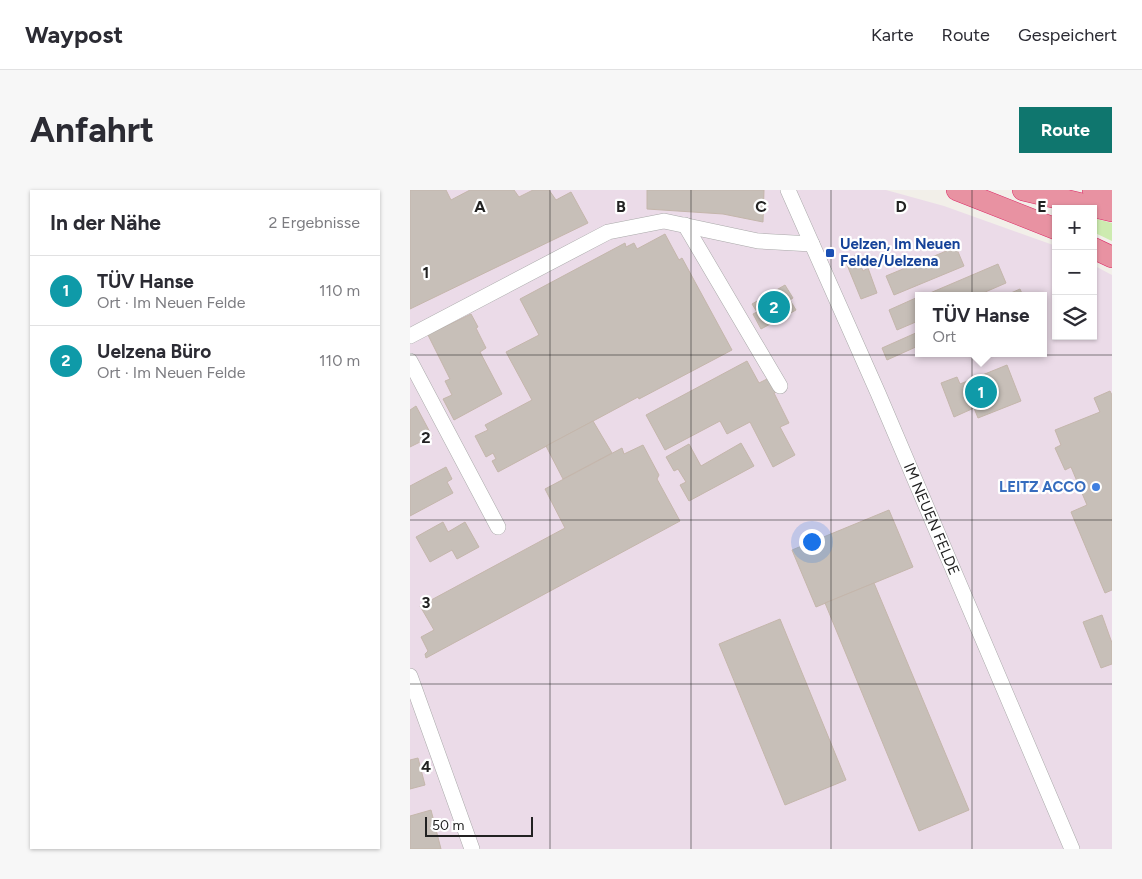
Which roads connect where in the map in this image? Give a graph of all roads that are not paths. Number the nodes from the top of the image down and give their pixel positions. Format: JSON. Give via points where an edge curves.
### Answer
{"nodes":[{"id":1,"x":788,"y":190,"type":"edge"},
{"id":2,"x":957,"y":190,"type":"edge"},
{"id":3,"x":1023,"y":190,"type":"edge"},
{"id":4,"x":1093,"y":190,"type":"edge"},
{"id":5,"x":1112,"y":196,"type":"edge"},
{"id":6,"x":1112,"y":211,"type":"edge"},
{"id":7,"x":685,"y":225,"type":"junction"},
{"id":8,"x":1052,"y":227,"type":"edge"},
{"id":9,"x":812,"y":244,"type":"junction"},
{"id":10,"x":1097,"y":250,"type":"edge"},
{"id":11,"x":1112,"y":257,"type":"edge"},
{"id":12,"x":410,"y":336,"type":"edge"},
{"id":13,"x":410,"y":361,"type":"edge"},
{"id":14,"x":780,"y":386,"type":"dead end"},
{"id":15,"x":498,"y":527,"type":"dead end"},
{"id":16,"x":410,"y":676,"type":"edge"},
{"id":17,"x":472,"y":849,"type":"edge"},
{"id":18,"x":1072,"y":849,"type":"edge"}],
"edges":[{"from":1,"to":9,"type":"street","name":"IM NEUEN FELDE"},
{"from":2,"to":8,"type":"highway"},
{"from":3,"to":6,"type":"highway"},
{"from":4,"to":5,"type":"highway"},
{"from":7,"to":9,"type":"street","via":[[758,241]]},
{"from":7,"to":12,"type":"street","via":[[664,221],[608,232]]},
{"from":7,"to":14,"type":"street"},
{"from":9,"to":18,"type":"street","name":"IM NEUEN FELDE"},
{"from":10,"to":11,"type":"highway"},
{"from":13,"to":15,"type":"street"},
{"from":16,"to":17,"type":"street"}]}
